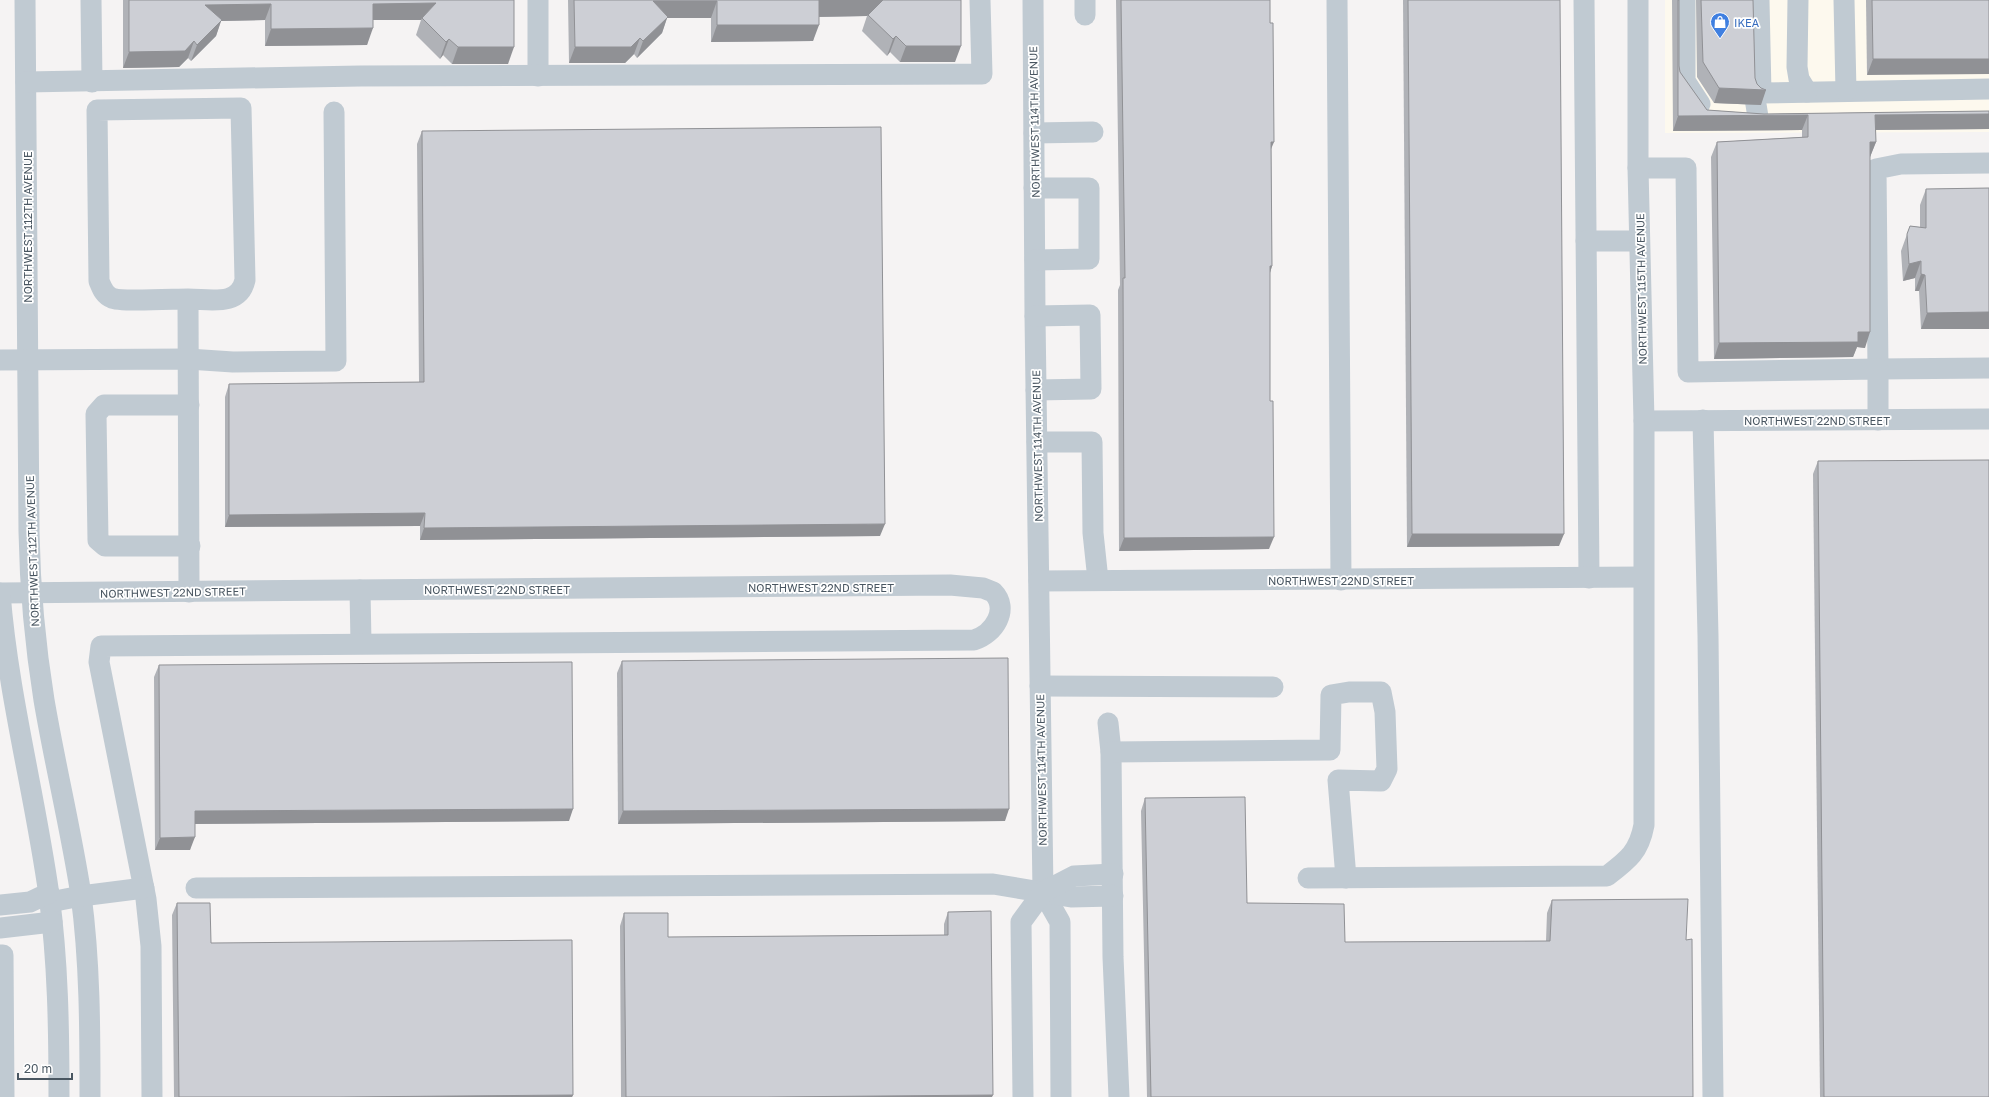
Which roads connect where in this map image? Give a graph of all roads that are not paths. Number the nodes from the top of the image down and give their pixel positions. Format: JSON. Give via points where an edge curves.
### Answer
{"nodes":[{"id":1,"x":25,"y":0,"type":"edge"},
{"id":2,"x":91,"y":0,"type":"edge"},
{"id":3,"x":538,"y":0,"type":"edge"},
{"id":4,"x":980,"y":0,"type":"edge"},
{"id":5,"x":1033,"y":0,"type":"edge"},
{"id":6,"x":1337,"y":0,"type":"edge"},
{"id":7,"x":1584,"y":0,"type":"edge"},
{"id":8,"x":1638,"y":0,"type":"edge"},
{"id":9,"x":1684,"y":0,"type":"edge"},
{"id":10,"x":1751,"y":0,"type":"edge"},
{"id":11,"x":1760,"y":0,"type":"edge"},
{"id":12,"x":1798,"y":0,"type":"edge"},
{"id":13,"x":1844,"y":0,"type":"edge"},
{"id":14,"x":538,"y":76,"type":"junction"},
{"id":15,"x":26,"y":82,"type":"junction"},
{"id":16,"x":92,"y":82,"type":"junction"},
{"id":17,"x":1989,"y":90,"type":"edge"},
{"id":18,"x":1846,"y":91,"type":"junction"},
{"id":19,"x":1807,"y":92,"type":"junction"},
{"id":20,"x":334,"y":112,"type":"dead end"},
{"id":21,"x":1714,"y":115,"type":"edge"},
{"id":22,"x":1736,"y":116,"type":"edge"},
{"id":23,"x":1093,"y":132,"type":"dead end"},
{"id":24,"x":1034,"y":133,"type":"junction"},
{"id":25,"x":1989,"y":163,"type":"edge"},
{"id":26,"x":1638,"y":168,"type":"junction"},
{"id":27,"x":1034,"y":188,"type":"junction"},
{"id":28,"x":1586,"y":242,"type":"junction"},
{"id":29,"x":1639,"y":242,"type":"junction"},
{"id":30,"x":1035,"y":260,"type":"junction"},
{"id":31,"x":188,"y":299,"type":"junction"},
{"id":32,"x":1035,"y":316,"type":"junction"},
{"id":33,"x":28,"y":358,"type":"junction"},
{"id":34,"x":188,"y":359,"type":"junction"},
{"id":35,"x":0,"y":360,"type":"edge"},
{"id":36,"x":1989,"y":368,"type":"edge"},
{"id":37,"x":1878,"y":369,"type":"junction"},
{"id":38,"x":1036,"y":390,"type":"junction"},
{"id":39,"x":189,"y":405,"type":"junction"},
{"id":40,"x":1989,"y":419,"type":"edge"},
{"id":41,"x":1703,"y":420,"type":"junction"},
{"id":42,"x":1878,"y":420,"type":"junction"},
{"id":43,"x":1644,"y":421,"type":"junction"},
{"id":44,"x":1037,"y":442,"type":"junction"},
{"id":45,"x":190,"y":546,"type":"junction"},
{"id":46,"x":1643,"y":577,"type":"junction"},
{"id":47,"x":1589,"y":578,"type":"junction"},
{"id":48,"x":1098,"y":580,"type":"junction"},
{"id":49,"x":1341,"y":580,"type":"junction"},
{"id":50,"x":1039,"y":581,"type":"junction"},
{"id":51,"x":360,"y":590,"type":"junction"},
{"id":52,"x":189,"y":592,"type":"junction"},
{"id":53,"x":0,"y":593,"type":"edge"},
{"id":54,"x":31,"y":593,"type":"junction"},
{"id":55,"x":361,"y":643,"type":"junction"},
{"id":56,"x":1040,"y":686,"type":"junction"},
{"id":57,"x":1273,"y":687,"type":"dead end"},
{"id":58,"x":1108,"y":723,"type":"dead end"},
{"id":59,"x":1330,"y":750,"type":"junction"},
{"id":60,"x":1111,"y":752,"type":"junction"},
{"id":61,"x":1338,"y":780,"type":"junction"},
{"id":62,"x":1113,"y":874,"type":"junction"},
{"id":63,"x":1308,"y":878,"type":"dead end"},
{"id":64,"x":1346,"y":878,"type":"junction"},
{"id":65,"x":144,"y":888,"type":"junction"},
{"id":66,"x":196,"y":888,"type":"dead end"},
{"id":67,"x":1043,"y":892,"type":"junction"},
{"id":68,"x":81,"y":896,"type":"junction"},
{"id":69,"x":1114,"y":896,"type":"junction"},
{"id":70,"x":0,"y":905,"type":"edge"},
{"id":71,"x":50,"y":906,"type":"junction"},
{"id":72,"x":0,"y":928,"type":"edge"},
{"id":73,"x":0,"y":955,"type":"edge"},
{"id":74,"x":4,"y":1097,"type":"edge"},
{"id":75,"x":59,"y":1097,"type":"edge"},
{"id":76,"x":90,"y":1097,"type":"edge"},
{"id":77,"x":152,"y":1097,"type":"edge"},
{"id":78,"x":1023,"y":1097,"type":"edge"},
{"id":79,"x":1061,"y":1097,"type":"edge"},
{"id":80,"x":1119,"y":1097,"type":"edge"},
{"id":81,"x":1713,"y":1097,"type":"edge"}],
"edges":[{"from":1,"to":15,"type":"street","name":"NORTHWEST 112TH AVENUE"},
{"from":2,"to":16,"type":"street"},
{"from":3,"to":14,"type":"street"},
{"from":4,"to":14,"type":"street","via":[[982,74]]},
{"from":5,"to":24,"type":"street","name":"NORTHWEST 114TH AVENUE"},
{"from":6,"to":49,"type":"street"},
{"from":7,"to":28,"type":"street"},
{"from":8,"to":26,"type":"street","name":"NORTHWEST 115TH AVENUE"},
{"from":9,"to":21,"type":"street","via":[[1685,81],[1707,115]]},
{"from":10,"to":22,"type":"street","via":[[1752,87],[1766,117]]},
{"from":11,"to":19,"type":"street","via":[[1761,93]]},
{"from":12,"to":19,"type":"street","via":[[1797,67],[1799,79]]},
{"from":13,"to":18,"type":"street"},
{"from":14,"to":16,"type":"street","via":[[360,76]]},
{"from":15,"to":16,"type":"street"},
{"from":15,"to":33,"type":"street","name":"NORTHWEST 112TH AVENUE"},
{"from":17,"to":18,"type":"street"},
{"from":18,"to":19,"type":"street"},
{"from":20,"to":34,"type":"street","via":[[336,361],[233,362]]},
{"from":23,"to":24,"type":"street"},
{"from":24,"to":27,"type":"street","name":"NORTHWEST 114TH AVENUE"},
{"from":25,"to":37,"type":"street","via":[[1901,164],[1876,169]]},
{"from":26,"to":29,"type":"street","name":"NORTHWEST 115TH AVENUE"},
{"from":26,"to":37,"type":"street","via":[[1686,168],[1688,372]]},
{"from":27,"to":30,"type":"street","name":"NORTHWEST 114TH AVENUE"},
{"from":27,"to":30,"type":"street","via":[[1089,188],[1089,259]]},
{"from":28,"to":29,"type":"street"},
{"from":28,"to":47,"type":"street"},
{"from":29,"to":43,"type":"street","name":"NORTHWEST 115TH AVENUE"},
{"from":30,"to":32,"type":"street","name":"NORTHWEST 114TH AVENUE"},
{"from":31,"to":31,"type":"street","via":[[117,300],[102,289],[99,281],[97,110],[241,108],[244,286],[238,295],[231,299]]},
{"from":31,"to":34,"type":"street"},
{"from":32,"to":38,"type":"street","name":"NORTHWEST 114TH AVENUE"},
{"from":32,"to":38,"type":"street","via":[[1090,315],[1091,389]]},
{"from":33,"to":34,"type":"street"},
{"from":33,"to":35,"type":"street"},
{"from":33,"to":54,"type":"street","name":"NORTHWEST 112TH AVENUE"},
{"from":34,"to":39,"type":"street"},
{"from":36,"to":37,"type":"street"},
{"from":37,"to":42,"type":"street"},
{"from":38,"to":44,"type":"street","name":"NORTHWEST 114TH AVENUE"},
{"from":39,"to":45,"type":"street"},
{"from":39,"to":45,"type":"street","via":[[104,405],[96,414],[96,453],[98,540],[105,546]]},
{"from":40,"to":42,"type":"street","name":"NORTHWEST 22ND STREET"},
{"from":41,"to":42,"type":"street","name":"NORTHWEST 22ND STREET"},
{"from":41,"to":43,"type":"street","name":"NORTHWEST 22ND STREET"},
{"from":41,"to":81,"type":"street"},
{"from":43,"to":46,"type":"street","name":"NORTHWEST 115TH AVENUE"},
{"from":44,"to":48,"type":"street","via":[[1092,442],[1093,533]]},
{"from":44,"to":50,"type":"street","name":"NORTHWEST 114TH AVENUE"},
{"from":45,"to":52,"type":"street"},
{"from":46,"to":47,"type":"street","name":"NORTHWEST 22ND STREET"},
{"from":46,"to":64,"type":"street","name":"NORTHWEST 115TH AVENUE","via":[[1644,825],[1641,840],[1630,858],[1607,876]]},
{"from":47,"to":49,"type":"street","name":"NORTHWEST 22ND STREET"},
{"from":48,"to":49,"type":"street","name":"NORTHWEST 22ND STREET"},
{"from":48,"to":50,"type":"street","name":"NORTHWEST 22ND STREET"},
{"from":50,"to":56,"type":"street","name":"NORTHWEST 114TH AVENUE"},
{"from":51,"to":52,"type":"street","name":"NORTHWEST 22ND STREET"},
{"from":51,"to":55,"type":"street"},
{"from":51,"to":55,"type":"street","name":"NORTHWEST 22ND STREET","via":[[950,586],[983,588],[993,592],[999,603],[999,617],[990,631],[974,640]]},
{"from":52,"to":54,"type":"street","name":"NORTHWEST 22ND STREET"},
{"from":53,"to":54,"type":"street","name":"NORTHWEST 22ND STREET"},
{"from":53,"to":71,"type":"street","via":[[10,684]]},
{"from":54,"to":68,"type":"street","name":"NORTHWEST 112TH AVENUE","via":[[44,701]]},
{"from":55,"to":65,"type":"street","via":[[101,646],[99,662]]},
{"from":56,"to":57,"type":"street"},
{"from":56,"to":67,"type":"street","name":"NORTHWEST 114TH AVENUE"},
{"from":58,"to":60,"type":"street"},
{"from":59,"to":60,"type":"street"},
{"from":59,"to":61,"type":"street","via":[[1331,775]]},
{"from":59,"to":61,"type":"street","via":[[1331,695],[1381,692],[1385,712],[1387,769],[1381,780]]},
{"from":60,"to":62,"type":"street"},
{"from":61,"to":64,"type":"street"},
{"from":62,"to":67,"type":"street","via":[[1074,876]]},
{"from":62,"to":69,"type":"street"},
{"from":63,"to":64,"type":"street","name":"NORTHWEST 115TH AVENUE"},
{"from":65,"to":68,"type":"street"},
{"from":65,"to":77,"type":"street","via":[[151,946]]},
{"from":66,"to":67,"type":"street","via":[[993,884]]},
{"from":67,"to":69,"type":"street","via":[[1071,897]]},
{"from":67,"to":78,"type":"street","via":[[1021,922]]},
{"from":67,"to":79,"type":"street","name":"NORTHWEST 114TH AVENUE","via":[[1060,922]]},
{"from":68,"to":71,"type":"street"},
{"from":68,"to":76,"type":"street","name":"NORTHWEST 112TH AVENUE","via":[[89,991]]},
{"from":69,"to":80,"type":"street","via":[[1113,957]]},
{"from":70,"to":71,"type":"street","via":[[30,902]]},
{"from":71,"to":72,"type":"street"},
{"from":71,"to":75,"type":"street","via":[[57,994]]},
{"from":73,"to":74,"type":"street","via":[[3,955]]}]}
